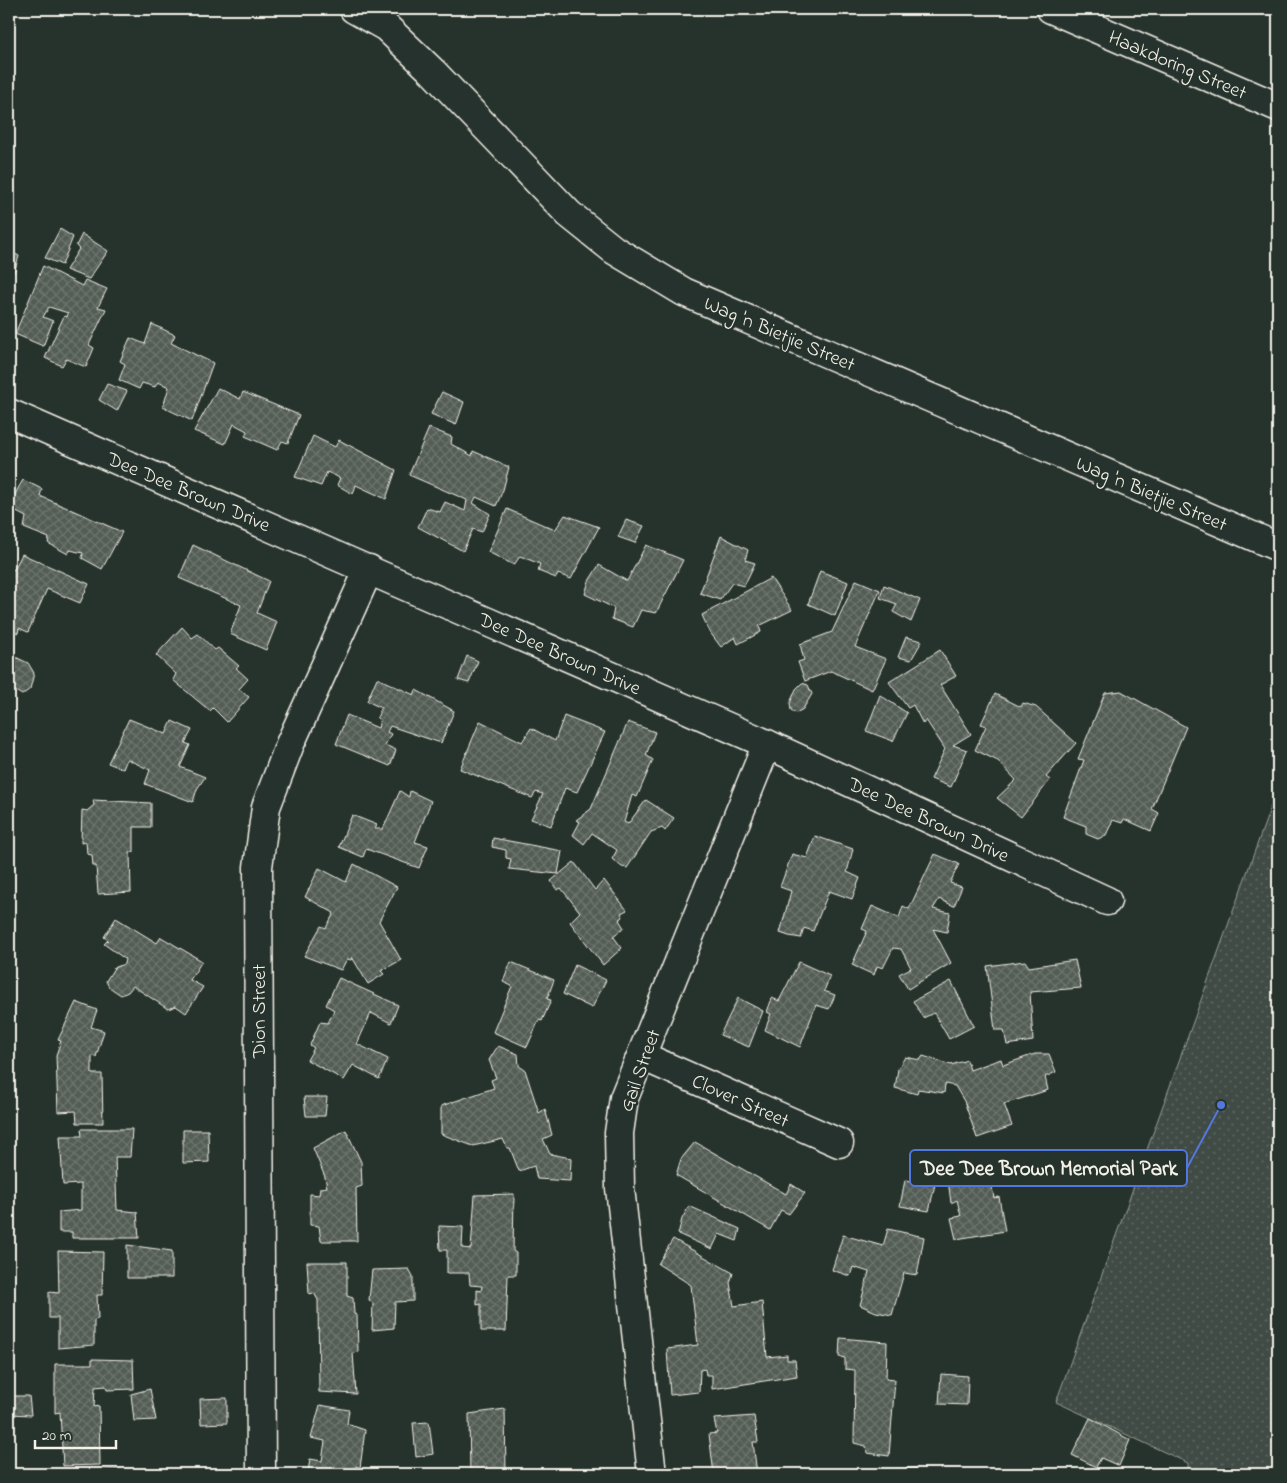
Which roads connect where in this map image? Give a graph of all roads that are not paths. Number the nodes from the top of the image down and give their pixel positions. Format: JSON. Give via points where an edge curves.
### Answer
{"nodes":[{"id":1,"x":354,"y":9,"type":"edge"},
{"id":2,"x":1051,"y":9,"type":"edge"},
{"id":3,"x":1278,"y":108,"type":"edge"},
{"id":4,"x":9,"y":413,"type":"edge"},
{"id":5,"x":1278,"y":547,"type":"edge"},
{"id":6,"x":369,"y":569,"type":"junction"},
{"id":7,"x":767,"y":744,"type":"junction"},
{"id":8,"x":1107,"y":901,"type":"dead end"},
{"id":9,"x":642,"y":1056,"type":"junction"},
{"id":10,"x":839,"y":1143,"type":"dead end"},
{"id":11,"x":261,"y":1474,"type":"edge"},
{"id":12,"x":652,"y":1474,"type":"edge"}],
"edges":[{"from":1,"to":5,"type":"street","name":"Wag 'n Bietjie Street","via":[[386,27],[433,72],[568,214],[614,250],[684,292]]},
{"from":2,"to":3,"type":"street","name":"Haakdoring Street"},
{"from":4,"to":6,"type":"street","name":"Dee Dee Brown Drive"},
{"from":6,"to":7,"type":"street","name":"Dee Dee Brown Drive"},
{"from":6,"to":11,"type":"street","name":"Dion Street","via":[[287,753],[266,807],[260,838]]},
{"from":7,"to":8,"type":"street","name":"Dee Dee Brown Drive"},
{"from":7,"to":9,"type":"street","name":"Gail Street"},
{"from":9,"to":10,"type":"street","name":"Clover Street"},
{"from":9,"to":12,"type":"street","name":"Gail Street","via":[[624,1098],[619,1133],[620,1188]]}]}
